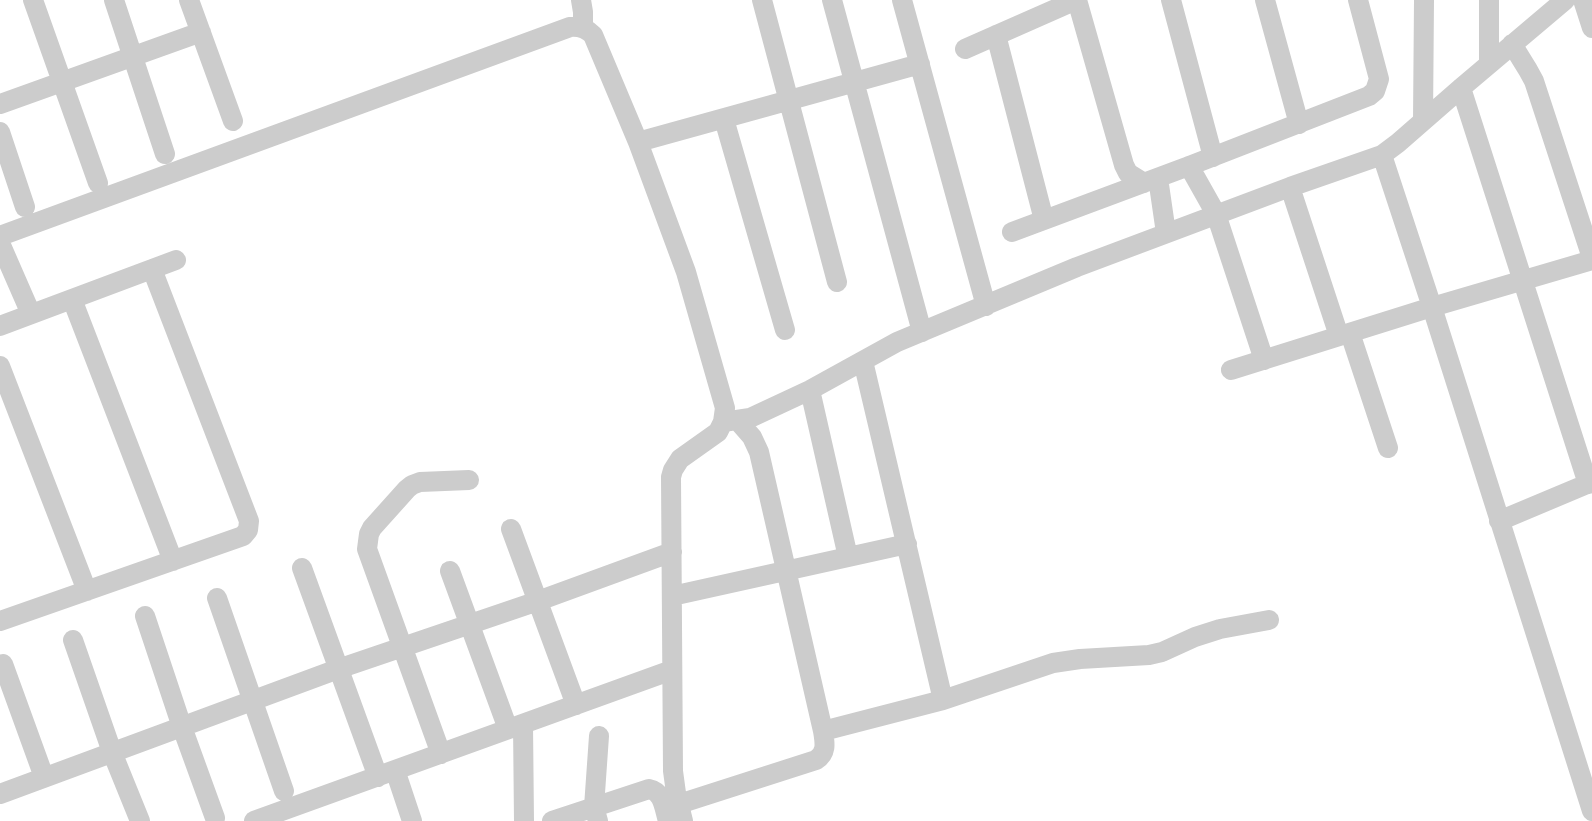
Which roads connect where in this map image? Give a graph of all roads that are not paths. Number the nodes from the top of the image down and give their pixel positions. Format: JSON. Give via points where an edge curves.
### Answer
{"nodes":[{"id":1,"x":33,"y":0,"type":"edge"},
{"id":2,"x":114,"y":0,"type":"edge"},
{"id":3,"x":189,"y":0,"type":"edge"},
{"id":4,"x":581,"y":0,"type":"edge"},
{"id":5,"x":762,"y":0,"type":"edge"},
{"id":6,"x":832,"y":0,"type":"edge"},
{"id":7,"x":902,"y":0,"type":"edge"},
{"id":8,"x":1077,"y":0,"type":"edge"},
{"id":9,"x":1171,"y":0,"type":"edge"},
{"id":10,"x":1265,"y":0,"type":"edge"},
{"id":11,"x":1358,"y":0,"type":"edge"},
{"id":12,"x":1424,"y":0,"type":"edge"},
{"id":13,"x":1489,"y":0,"type":"edge"},
{"id":14,"x":1583,"y":0,"type":"edge"},
{"id":15,"x":1556,"y":4,"type":"edge"},
{"id":16,"x":583,"y":28,"type":"junction"},
{"id":17,"x":1592,"y":28,"type":"edge"},
{"id":18,"x":201,"y":32,"type":"junction"},
{"id":19,"x":996,"y":35,"type":"junction"},
{"id":20,"x":1512,"y":44,"type":"junction"},
{"id":21,"x":965,"y":49,"type":"dead end"},
{"id":22,"x":132,"y":56,"type":"junction"},
{"id":23,"x":1489,"y":63,"type":"junction"},
{"id":24,"x":920,"y":64,"type":"junction"},
{"id":25,"x":62,"y":81,"type":"junction"},
{"id":26,"x":855,"y":82,"type":"junction"},
{"id":27,"x":1461,"y":88,"type":"junction"},
{"id":28,"x":788,"y":101,"type":"junction"},
{"id":29,"x":0,"y":104,"type":"edge"},
{"id":30,"x":724,"y":119,"type":"junction"},
{"id":31,"x":233,"y":121,"type":"dead end"},
{"id":32,"x":1423,"y":121,"type":"junction"},
{"id":33,"x":1299,"y":124,"type":"junction"},
{"id":34,"x":0,"y":132,"type":"edge"},
{"id":35,"x":638,"y":142,"type":"junction"},
{"id":36,"x":165,"y":154,"type":"dead end"},
{"id":37,"x":1382,"y":155,"type":"junction"},
{"id":38,"x":1213,"y":157,"type":"junction"},
{"id":39,"x":1189,"y":166,"type":"junction"},
{"id":40,"x":1151,"y":181,"type":"junction"},
{"id":41,"x":98,"y":183,"type":"dead end"},
{"id":42,"x":1290,"y":187,"type":"junction"},
{"id":43,"x":25,"y":207,"type":"dead end"},
{"id":44,"x":1216,"y":214,"type":"junction"},
{"id":45,"x":1044,"y":220,"type":"junction"},
{"id":46,"x":1012,"y":232,"type":"dead end"},
{"id":47,"x":1166,"y":233,"type":"junction"},
{"id":48,"x":0,"y":236,"type":"edge"},
{"id":49,"x":0,"y":243,"type":"edge"},
{"id":50,"x":1592,"y":259,"type":"edge"},
{"id":51,"x":176,"y":260,"type":"dead end"},
{"id":52,"x":152,"y":269,"type":"junction"},
{"id":53,"x":1523,"y":280,"type":"junction"},
{"id":54,"x":837,"y":282,"type":"dead end"},
{"id":55,"x":72,"y":299,"type":"junction"},
{"id":56,"x":986,"y":306,"type":"junction"},
{"id":57,"x":1432,"y":307,"type":"junction"},
{"id":58,"x":31,"y":314,"type":"junction"},
{"id":59,"x":0,"y":326,"type":"edge"},
{"id":60,"x":785,"y":330,"type":"dead end"},
{"id":61,"x":922,"y":332,"type":"junction"},
{"id":62,"x":1345,"y":334,"type":"junction"},
{"id":63,"x":1264,"y":360,"type":"junction"},
{"id":64,"x":863,"y":361,"type":"junction"},
{"id":65,"x":0,"y":366,"type":"edge"},
{"id":66,"x":1231,"y":370,"type":"dead end"},
{"id":67,"x":810,"y":390,"type":"junction"},
{"id":68,"x":731,"y":422,"type":"junction"},
{"id":69,"x":1388,"y":448,"type":"dead end"},
{"id":70,"x":469,"y":480,"type":"dead end"},
{"id":71,"x":1590,"y":483,"type":"edge"},
{"id":72,"x":1499,"y":521,"type":"junction"},
{"id":73,"x":511,"y":529,"type":"dead end"},
{"id":74,"x":907,"y":544,"type":"junction"},
{"id":75,"x":672,"y":552,"type":"junction"},
{"id":76,"x":848,"y":557,"type":"junction"},
{"id":77,"x":172,"y":561,"type":"junction"},
{"id":78,"x":302,"y":568,"type":"dead end"},
{"id":79,"x":450,"y":571,"type":"dead end"},
{"id":80,"x":786,"y":571,"type":"junction"},
{"id":81,"x":87,"y":591,"type":"junction"},
{"id":82,"x":672,"y":596,"type":"junction"},
{"id":83,"x":217,"y":598,"type":"dead end"},
{"id":84,"x":538,"y":601,"type":"junction"},
{"id":85,"x":2,"y":615,"type":"edge"},
{"id":86,"x":145,"y":616,"type":"dead end"},
{"id":87,"x":1269,"y":620,"type":"dead end"},
{"id":88,"x":470,"y":624,"type":"junction"},
{"id":89,"x":73,"y":640,"type":"dead end"},
{"id":90,"x":403,"y":648,"type":"junction"},
{"id":91,"x":3,"y":664,"type":"dead end"},
{"id":92,"x":338,"y":669,"type":"junction"},
{"id":93,"x":672,"y":670,"type":"junction"},
{"id":94,"x":943,"y":700,"type":"junction"},
{"id":95,"x":253,"y":701,"type":"junction"},
{"id":96,"x":576,"y":705,"type":"junction"},
{"id":97,"x":182,"y":727,"type":"junction"},
{"id":98,"x":516,"y":727,"type":"junction"},
{"id":99,"x":823,"y":731,"type":"junction"},
{"id":100,"x":599,"y":736,"type":"dead end"},
{"id":101,"x":112,"y":752,"type":"junction"},
{"id":102,"x":441,"y":754,"type":"junction"},
{"id":103,"x":387,"y":773,"type":"junction"},
{"id":104,"x":44,"y":777,"type":"junction"},
{"id":105,"x":284,"y":791,"type":"dead end"},
{"id":106,"x":0,"y":794,"type":"edge"},
{"id":107,"x":681,"y":812,"type":"edge"},
{"id":108,"x":1592,"y":812,"type":"edge"},
{"id":109,"x":596,"y":814,"type":"edge"},
{"id":110,"x":282,"y":816,"type":"edge"},
{"id":111,"x":215,"y":818,"type":"dead end"},
{"id":112,"x":140,"y":821,"type":"edge"},
{"id":113,"x":254,"y":821,"type":"edge"},
{"id":114,"x":412,"y":821,"type":"edge"},
{"id":115,"x":524,"y":821,"type":"edge"},
{"id":116,"x":552,"y":821,"type":"edge"},
{"id":117,"x":668,"y":821,"type":"edge"}],
"edges":[{"from":1,"to":25,"type":"street"},
{"from":2,"to":22,"type":"street"},
{"from":3,"to":18,"type":"street"},
{"from":4,"to":16,"type":"street"},
{"from":5,"to":28,"type":"street"},
{"from":6,"to":26,"type":"street"},
{"from":7,"to":24,"type":"street"},
{"from":8,"to":19,"type":"street"},
{"from":8,"to":40,"type":"street","via":[[1124,165],[1128,173]]},
{"from":9,"to":38,"type":"street"},
{"from":10,"to":33,"type":"street"},
{"from":11,"to":33,"type":"street","via":[[1379,79],[1375,91]]},
{"from":12,"to":32,"type":"street"},
{"from":13,"to":23,"type":"street"},
{"from":14,"to":17,"type":"street"},
{"from":15,"to":20,"type":"street"},
{"from":16,"to":35,"type":"street","via":[[593,35]]},
{"from":16,"to":48,"type":"street","via":[[570,27]]},
{"from":18,"to":22,"type":"street"},
{"from":18,"to":31,"type":"street"},
{"from":19,"to":21,"type":"street"},
{"from":19,"to":45,"type":"street"},
{"from":20,"to":23,"type":"street"},
{"from":20,"to":50,"type":"street","via":[[1534,81]]},
{"from":22,"to":25,"type":"street"},
{"from":22,"to":36,"type":"street"},
{"from":23,"to":27,"type":"street"},
{"from":24,"to":26,"type":"street"},
{"from":24,"to":56,"type":"street"},
{"from":25,"to":29,"type":"street"},
{"from":25,"to":41,"type":"street"},
{"from":26,"to":28,"type":"street"},
{"from":26,"to":61,"type":"street"},
{"from":27,"to":32,"type":"street"},
{"from":27,"to":53,"type":"street"},
{"from":28,"to":30,"type":"street"},
{"from":28,"to":54,"type":"street"},
{"from":30,"to":35,"type":"street"},
{"from":30,"to":60,"type":"street"},
{"from":32,"to":37,"type":"street"},
{"from":33,"to":38,"type":"street"},
{"from":34,"to":43,"type":"street"},
{"from":35,"to":68,"type":"street","via":[[686,272]]},
{"from":37,"to":42,"type":"street"},
{"from":37,"to":57,"type":"street"},
{"from":38,"to":39,"type":"street"},
{"from":39,"to":40,"type":"street"},
{"from":39,"to":44,"type":"street"},
{"from":40,"to":45,"type":"street"},
{"from":40,"to":47,"type":"street"},
{"from":42,"to":44,"type":"street"},
{"from":42,"to":62,"type":"street"},
{"from":44,"to":47,"type":"street"},
{"from":44,"to":63,"type":"street"},
{"from":45,"to":46,"type":"street"},
{"from":47,"to":56,"type":"street"},
{"from":49,"to":58,"type":"street"},
{"from":50,"to":53,"type":"street"},
{"from":51,"to":52,"type":"street"},
{"from":52,"to":55,"type":"street"},
{"from":52,"to":77,"type":"street","via":[[249,526],[243,536]]},
{"from":53,"to":57,"type":"street"},
{"from":53,"to":71,"type":"street"},
{"from":55,"to":58,"type":"street"},
{"from":55,"to":77,"type":"street"},
{"from":56,"to":61,"type":"street"},
{"from":57,"to":62,"type":"street"},
{"from":57,"to":72,"type":"street"},
{"from":58,"to":59,"type":"street"},
{"from":61,"to":64,"type":"street"},
{"from":62,"to":63,"type":"street"},
{"from":62,"to":69,"type":"street"},
{"from":63,"to":66,"type":"street"},
{"from":64,"to":67,"type":"street"},
{"from":64,"to":74,"type":"street"},
{"from":65,"to":81,"type":"street"},
{"from":67,"to":68,"type":"street","via":[[750,418]]},
{"from":67,"to":76,"type":"street"},
{"from":68,"to":75,"type":"street","via":[[680,459],[673,470]]},
{"from":68,"to":80,"type":"street","via":[[752,437],[759,452]]},
{"from":70,"to":90,"type":"street","via":[[412,485],[369,534],[367,549]]},
{"from":71,"to":72,"type":"street"},
{"from":72,"to":108,"type":"street"},
{"from":73,"to":84,"type":"street"},
{"from":74,"to":76,"type":"street"},
{"from":74,"to":94,"type":"street"},
{"from":75,"to":82,"type":"street"},
{"from":75,"to":84,"type":"street"},
{"from":76,"to":80,"type":"street"},
{"from":77,"to":81,"type":"street"},
{"from":78,"to":92,"type":"street"},
{"from":79,"to":88,"type":"street"},
{"from":80,"to":82,"type":"street"},
{"from":80,"to":99,"type":"street"},
{"from":81,"to":85,"type":"street"},
{"from":82,"to":93,"type":"street"},
{"from":83,"to":95,"type":"street"},
{"from":84,"to":88,"type":"street"},
{"from":84,"to":96,"type":"street"},
{"from":86,"to":97,"type":"street"},
{"from":87,"to":94,"type":"street","via":[[1220,629],[1149,655],[1053,663]]},
{"from":88,"to":90,"type":"street"},
{"from":88,"to":98,"type":"street"},
{"from":89,"to":101,"type":"street"},
{"from":90,"to":92,"type":"street"},
{"from":90,"to":102,"type":"street"},
{"from":91,"to":104,"type":"street"},
{"from":92,"to":95,"type":"street"},
{"from":92,"to":103,"type":"street"},
{"from":93,"to":96,"type":"street"},
{"from":93,"to":107,"type":"street","via":[[673,771]]},
{"from":94,"to":99,"type":"street"},
{"from":95,"to":97,"type":"street"},
{"from":95,"to":105,"type":"street"},
{"from":96,"to":98,"type":"street"},
{"from":97,"to":101,"type":"street"},
{"from":97,"to":111,"type":"street"},
{"from":98,"to":102,"type":"street"},
{"from":98,"to":115,"type":"street"},
{"from":99,"to":107,"type":"street","via":[[824,751],[816,760]]},
{"from":100,"to":109,"type":"street"},
{"from":101,"to":104,"type":"street"},
{"from":101,"to":112,"type":"street"},
{"from":102,"to":103,"type":"street"},
{"from":103,"to":110,"type":"street"},
{"from":103,"to":114,"type":"street"},
{"from":104,"to":106,"type":"street"},
{"from":109,"to":116,"type":"street"},
{"from":109,"to":117,"type":"street","via":[[649,789],[662,798]]},
{"from":110,"to":113,"type":"street"}]}
